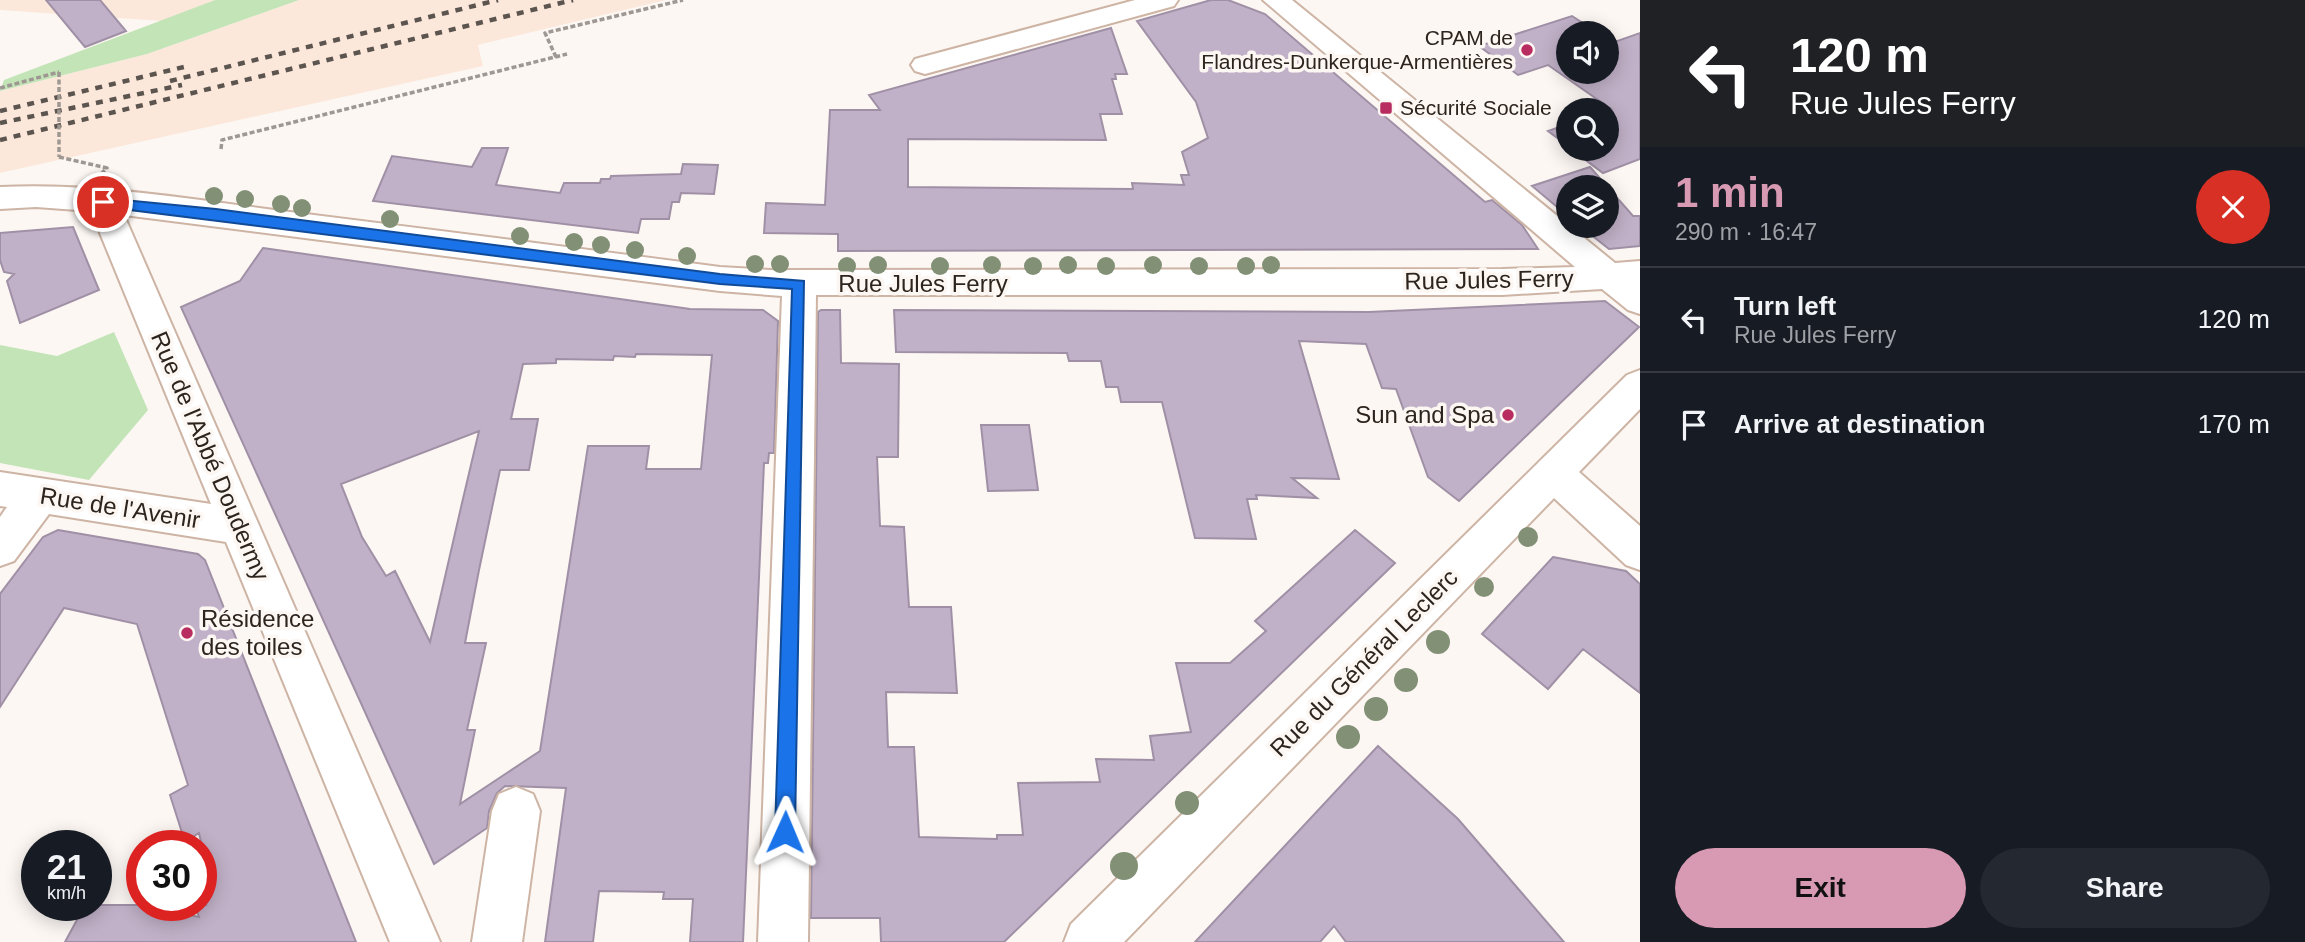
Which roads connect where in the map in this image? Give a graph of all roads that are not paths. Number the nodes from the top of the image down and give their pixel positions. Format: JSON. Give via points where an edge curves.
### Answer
{"nodes":[{"id":1,"x":1165,"y":0,"type":"edge"},
{"id":2,"x":1276,"y":0,"type":"edge"},
{"id":3,"x":925,"y":65,"type":"dead end"},
{"id":4,"x":105,"y":185,"type":"junction"},
{"id":5,"x":0,"y":198,"type":"edge"},
{"id":6,"x":1625,"y":275,"type":"edge"},
{"id":7,"x":799,"y":284,"type":"junction"},
{"id":8,"x":1640,"y":301,"type":"edge"},
{"id":9,"x":1640,"y":385,"type":"edge"},
{"id":10,"x":1552,"y":472,"type":"junction"},
{"id":11,"x":0,"y":489,"type":"edge"},
{"id":12,"x":39,"y":496,"type":"junction"},
{"id":13,"x":239,"y":526,"type":"junction"},
{"id":14,"x":0,"y":548,"type":"edge"},
{"id":15,"x":1640,"y":552,"type":"edge"},
{"id":16,"x":516,"y":811,"type":"dead end"},
{"id":17,"x":415,"y":942,"type":"edge"},
{"id":18,"x":497,"y":942,"type":"edge"},
{"id":19,"x":783,"y":942,"type":"edge"},
{"id":20,"x":1089,"y":942,"type":"edge"}],
"edges":[{"from":1,"to":3,"type":"street"},
{"from":2,"to":6,"type":"street"},
{"from":4,"to":5,"type":"street","name":"Rue Jules Ferry"},
{"from":4,"to":7,"type":"street","name":"Rue Jules Ferry","via":[[216,214],[720,279]]},
{"from":4,"to":13,"type":"street","name":"Rue de l'Abbé Doudermy"},
{"from":6,"to":7,"type":"street","name":"Rue Jules Ferry","via":[[1489,282]]},
{"from":6,"to":8,"type":"street"},
{"from":7,"to":19,"type":"street"},
{"from":9,"to":10,"type":"street","name":"Rue du Général Leclerc"},
{"from":10,"to":15,"type":"street"},
{"from":10,"to":20,"type":"street","name":"Rue du Général Leclerc"},
{"from":11,"to":12,"type":"street","name":"Rue de l'Avenir"},
{"from":12,"to":13,"type":"street","name":"Rue de l'Avenir"},
{"from":12,"to":14,"type":"street"},
{"from":13,"to":17,"type":"street","name":"Rue de l'Abbé Doudermy"},
{"from":16,"to":18,"type":"street"}]}
